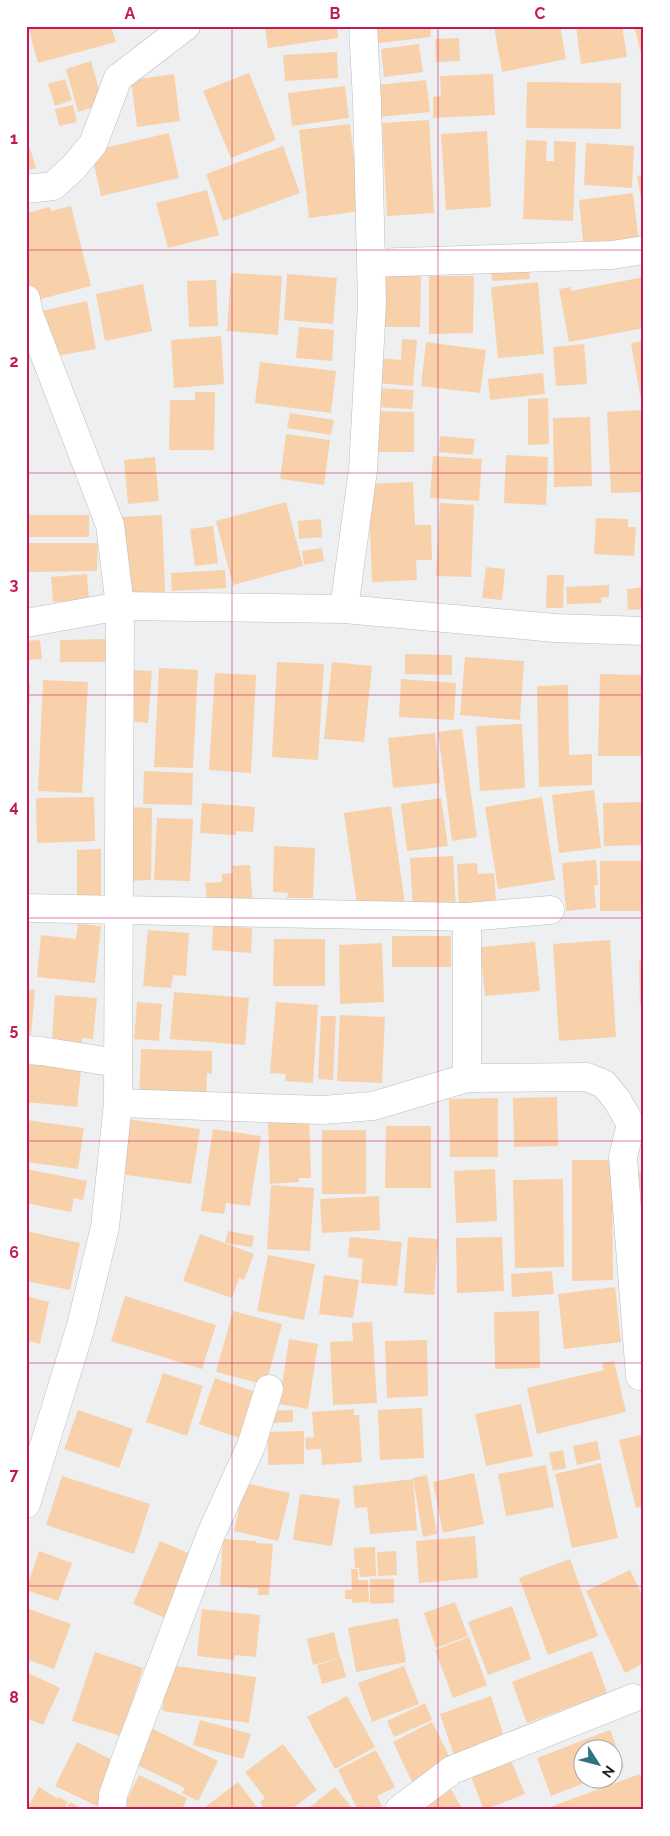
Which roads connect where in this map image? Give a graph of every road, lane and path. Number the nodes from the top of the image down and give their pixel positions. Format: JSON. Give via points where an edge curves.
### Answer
{"nodes":[{"id":1,"x":186,"y":26,"type":"edge"},
{"id":2,"x":363,"y":26,"type":"edge"},
{"id":3,"x":26,"y":189,"type":"edge"},
{"id":4,"x":644,"y":250,"type":"edge"},
{"id":5,"x":371,"y":263,"type":"junction"},
{"id":6,"x":26,"y":299,"type":"edge"},
{"id":7,"x":120,"y":606,"type":"junction"},
{"id":8,"x":344,"y":609,"type":"junction"},
{"id":9,"x":26,"y":623,"type":"edge"},
{"id":10,"x":644,"y":631,"type":"edge"},
{"id":11,"x":26,"y":908,"type":"edge"},
{"id":12,"x":118,"y":909,"type":"junction"},
{"id":13,"x":550,"y":910,"type":"dead end"},
{"id":14,"x":467,"y":917,"type":"junction"},
{"id":15,"x":26,"y":1050,"type":"edge"},
{"id":16,"x":118,"y":1062,"type":"junction"},
{"id":17,"x":467,"y":1078,"type":"junction"},
{"id":18,"x":118,"y":1103,"type":"junction"},
{"id":19,"x":633,"y":1157,"type":"edge"},
{"id":20,"x":640,"y":1376,"type":"dead end"},
{"id":21,"x":269,"y":1389,"type":"dead end"},
{"id":22,"x":26,"y":1504,"type":"edge"},
{"id":23,"x":633,"y":1698,"type":"dead end"},
{"id":24,"x":112,"y":1810,"type":"edge"},
{"id":25,"x":399,"y":1810,"type":"edge"}],
"edges":[{"from":1,"to":3,"type":"street","via":[[118,78],[93,144],[73,168],[53,186]]},
{"from":2,"to":5,"type":"street"},
{"from":4,"to":5,"type":"street","via":[[612,255]]},
{"from":5,"to":8,"type":"street","via":[[372,302],[363,470]]},
{"from":6,"to":7,"type":"street","via":[[110,525]]},
{"from":7,"to":8,"type":"street"},
{"from":7,"to":9,"type":"street"},
{"from":7,"to":12,"type":"street"},
{"from":8,"to":10,"type":"street","via":[[555,628]]},
{"from":11,"to":12,"type":"street"},
{"from":12,"to":14,"type":"street"},
{"from":12,"to":16,"type":"street"},
{"from":13,"to":14,"type":"street"},
{"from":14,"to":17,"type":"street"},
{"from":15,"to":16,"type":"street"},
{"from":16,"to":18,"type":"street"},
{"from":17,"to":18,"type":"street","via":[[373,1106],[323,1110]]},
{"from":17,"to":19,"type":"street","via":[[587,1077],[604,1084],[631,1124]]},
{"from":18,"to":22,"type":"street","via":[[105,1226],[81,1326]]},
{"from":19,"to":20,"type":"street"},
{"from":21,"to":24,"type":"street","via":[[254,1441],[211,1534],[113,1795]]},
{"from":23,"to":25,"type":"street","via":[[452,1770]]}]}
